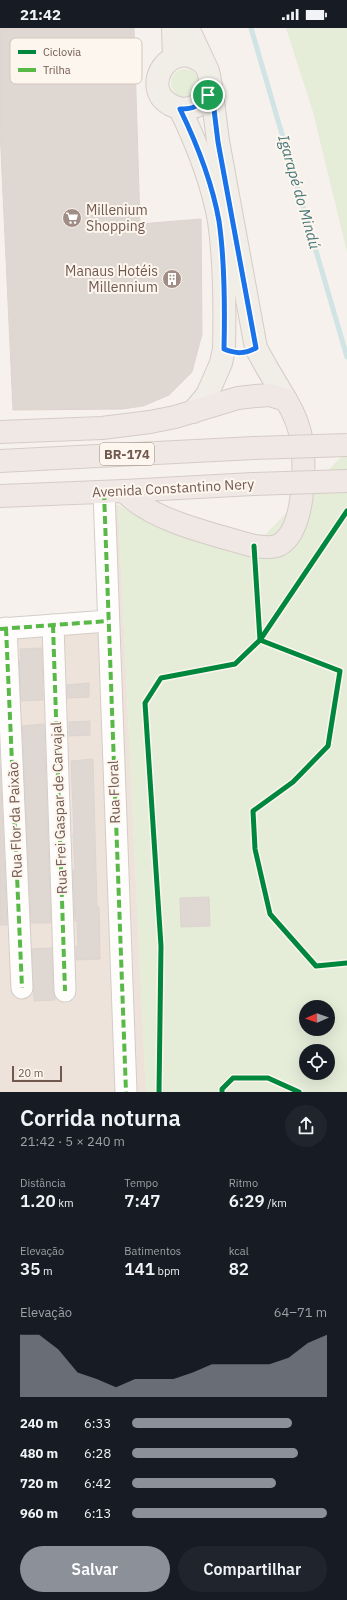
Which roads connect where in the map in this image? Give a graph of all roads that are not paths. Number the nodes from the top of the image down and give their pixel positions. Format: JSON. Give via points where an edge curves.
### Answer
{"nodes":[{"id":1,"x":173,"y":28,"type":"edge"},
{"id":2,"x":188,"y":28,"type":"edge"},
{"id":3,"x":174,"y":57,"type":"junction"},
{"id":4,"x":204,"y":64,"type":"junction"},
{"id":5,"x":211,"y":85,"type":"junction"},
{"id":6,"x":180,"y":109,"type":"junction"},
{"id":7,"x":256,"y":348,"type":"junction"},
{"id":8,"x":224,"y":349,"type":"junction"},
{"id":9,"x":286,"y":400,"type":"junction"},
{"id":10,"x":193,"y":412,"type":"junction"},
{"id":11,"x":0,"y":432,"type":"edge"},
{"id":12,"x":347,"y":445,"type":"edge"},
{"id":13,"x":0,"y":461,"type":"edge"},
{"id":14,"x":347,"y":482,"type":"edge"},
{"id":15,"x":114,"y":492,"type":"junction"},
{"id":16,"x":0,"y":496,"type":"edge"},
{"id":17,"x":108,"y":621,"type":"junction"},
{"id":18,"x":53,"y":626,"type":"junction"},
{"id":19,"x":3,"y":629,"type":"edge"},
{"id":20,"x":22,"y":988,"type":"dead end"},
{"id":21,"x":65,"y":991,"type":"dead end"},
{"id":22,"x":126,"y":1092,"type":"edge"}],
"edges":[{"from":1,"to":3,"type":"main road"},
{"from":2,"to":4,"type":"main road"},
{"from":3,"to":4,"type":"main road","via":[[193,57]]},
{"from":3,"to":6,"type":"main road","via":[[160,70],[158,82],[164,100]]},
{"from":4,"to":5,"type":"main road"},
{"from":5,"to":6,"type":"main road","via":[[208,95],[201,103],[191,108]]},
{"from":5,"to":7,"type":"main road","via":[[218,142]]},
{"from":6,"to":8,"type":"main road","via":[[208,176],[218,220],[223,256]]},
{"from":7,"to":8,"type":"main road","via":[[241,353]]},
{"from":7,"to":9,"type":"main road"},
{"from":8,"to":10,"type":"main road","via":[[221,363],[207,395]]},
{"from":9,"to":10,"type":"highway","via":[[270,395],[250,396]]},
{"from":9,"to":15,"type":"highway","via":[[294,413],[302,442],[302,488],[300,509],[294,526],[279,545],[254,546],[182,523],[148,510]]},
{"from":10,"to":11,"type":"highway","via":[[150,422],[102,428]]},
{"from":12,"to":13,"type":"highway","number":"BR-174","bridge":true},
{"from":14,"to":15,"type":"highway","name":"Avenida Constantino Nery","bridge":true,"via":[[253,484]]},
{"from":15,"to":16,"type":"highway","name":"Avenida Constantino Nery"},
{"from":15,"to":17,"type":"street","name":"Rua Floral"},
{"from":17,"to":18,"type":"street"},
{"from":17,"to":22,"type":"street","name":"Rua Floral"},
{"from":18,"to":19,"type":"street"},
{"from":18,"to":21,"type":"street","name":"Rua Frei Gaspar de Carvajal"},
{"from":19,"to":20,"type":"street","name":"Rua Flor da Paixão"}]}
